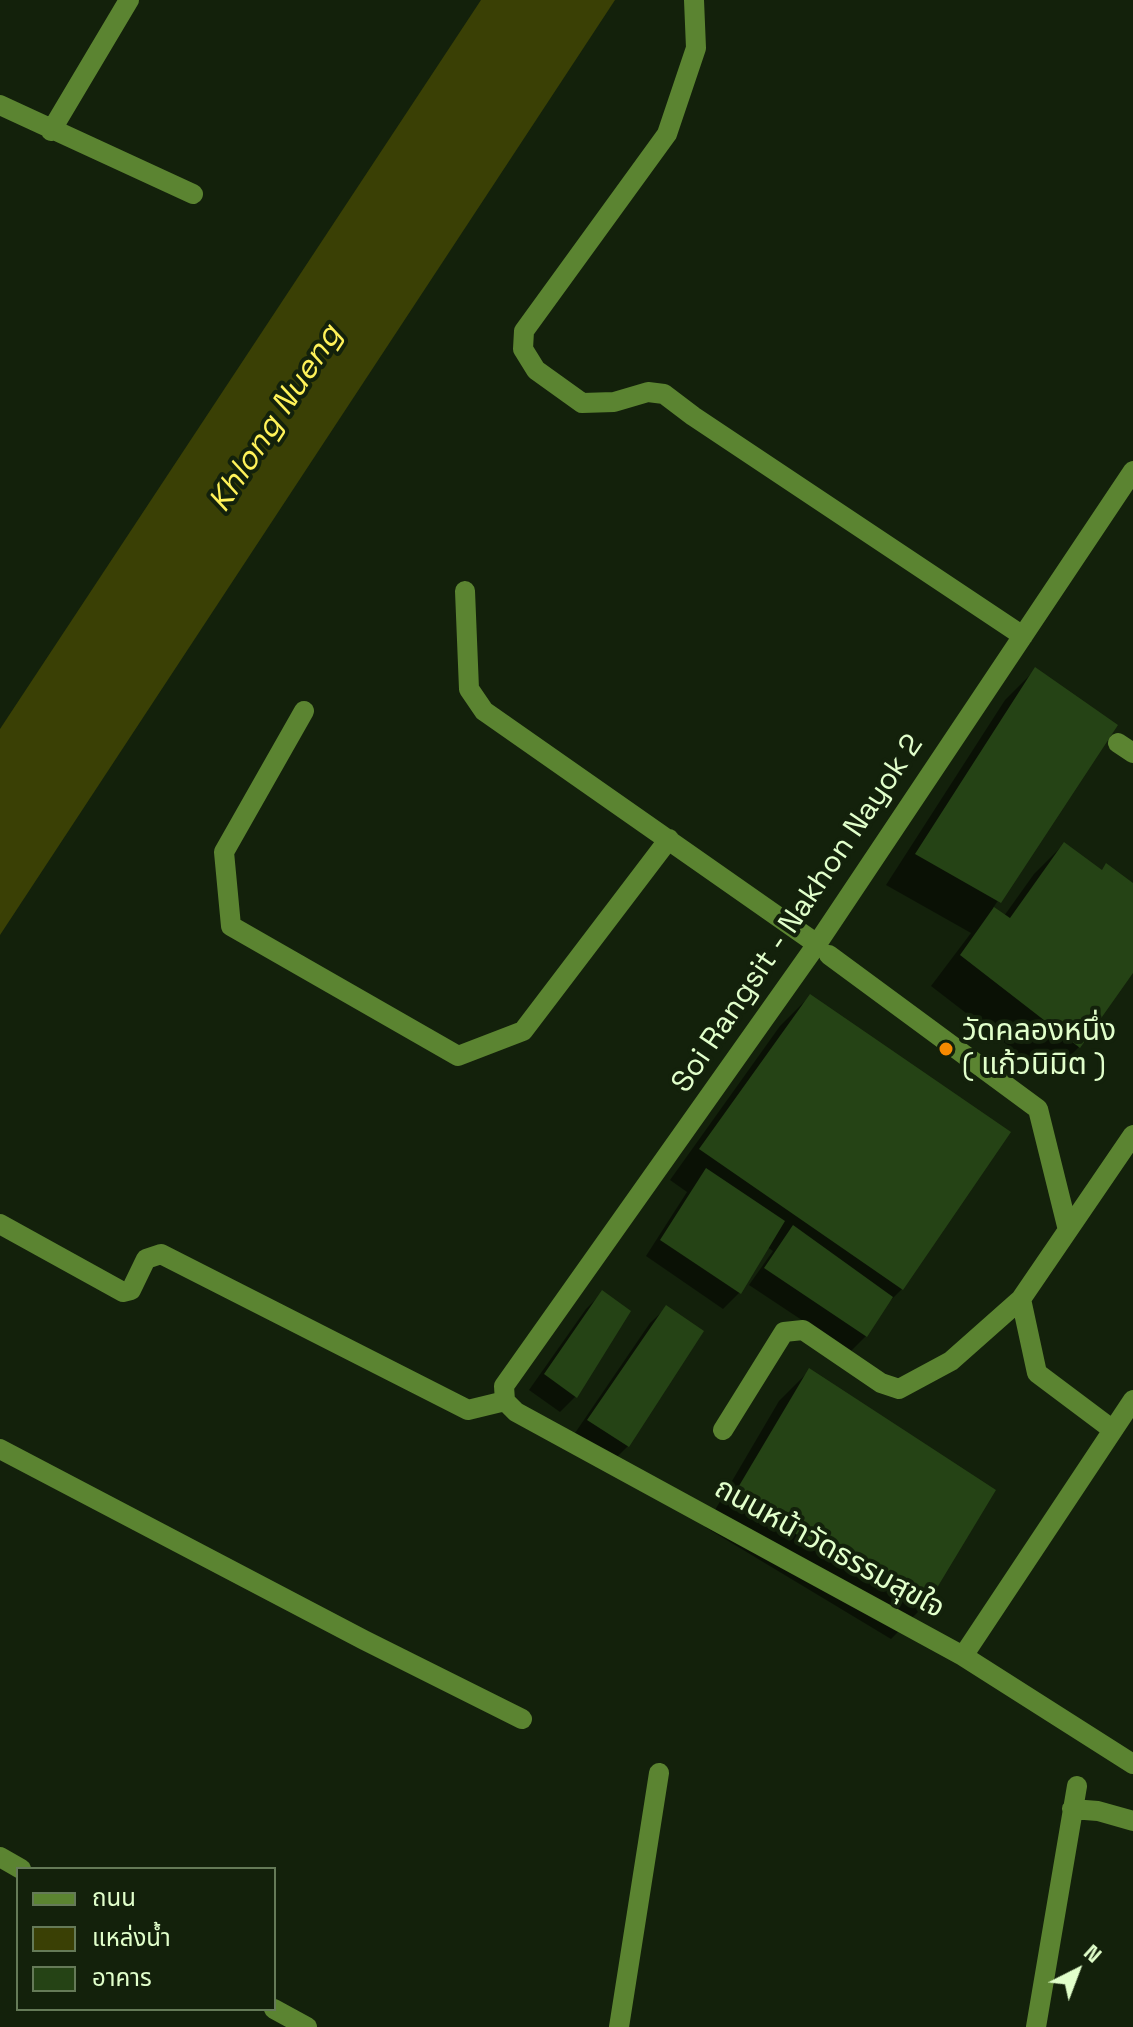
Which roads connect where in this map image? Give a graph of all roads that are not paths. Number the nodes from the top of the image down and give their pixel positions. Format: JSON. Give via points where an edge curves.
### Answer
{"nodes":[{"id":1,"x":129,"y":0,"type":"edge"},
{"id":2,"x":694,"y":0,"type":"edge"},
{"id":3,"x":0,"y":105,"type":"edge"},
{"id":4,"x":51,"y":131,"type":"junction"},
{"id":5,"x":193,"y":194,"type":"dead end"},
{"id":6,"x":1133,"y":471,"type":"edge"},
{"id":7,"x":465,"y":591,"type":"dead end"},
{"id":8,"x":1023,"y":636,"type":"junction"},
{"id":9,"x":304,"y":711,"type":"dead end"},
{"id":10,"x":669,"y":839,"type":"junction"},
{"id":11,"x":823,"y":950,"type":"junction"},
{"id":12,"x":1133,"y":1135,"type":"edge"},
{"id":13,"x":0,"y":1224,"type":"edge"},
{"id":14,"x":1068,"y":1230,"type":"junction"},
{"id":15,"x":1021,"y":1299,"type":"junction"},
{"id":16,"x":504,"y":1394,"type":"junction"},
{"id":17,"x":1133,"y":1400,"type":"edge"},
{"id":18,"x":723,"y":1430,"type":"dead end"},
{"id":19,"x":1113,"y":1430,"type":"junction"},
{"id":20,"x":0,"y":1449,"type":"edge"},
{"id":21,"x":963,"y":1656,"type":"junction"},
{"id":22,"x":522,"y":1719,"type":"dead end"},
{"id":23,"x":1133,"y":1764,"type":"edge"},
{"id":24,"x":659,"y":1773,"type":"dead end"},
{"id":25,"x":1077,"y":1786,"type":"dead end"},
{"id":26,"x":1072,"y":1809,"type":"junction"},
{"id":27,"x":1133,"y":1821,"type":"edge"},
{"id":28,"x":0,"y":1857,"type":"edge"},
{"id":29,"x":18,"y":1867,"type":"edge"},
{"id":30,"x":276,"y":2010,"type":"edge"},
{"id":31,"x":307,"y":2027,"type":"edge"},
{"id":32,"x":619,"y":2027,"type":"edge"},
{"id":33,"x":1036,"y":2027,"type":"edge"}],
"edges":[{"from":1,"to":4,"type":"street"},
{"from":2,"to":8,"type":"street","via":[[696,48],[667,134],[524,331],[523,349],[536,370],[582,403],[664,394]]},
{"from":3,"to":4,"type":"street"},
{"from":4,"to":5,"type":"street"},
{"from":6,"to":8,"type":"street","name":"Soi Rangsit - Nakhon Nayok 2"},
{"from":7,"to":10,"type":"street","via":[[469,689],[484,711]]},
{"from":8,"to":11,"type":"street","name":"Soi Rangsit - Nakhon Nayok 2"},
{"from":9,"to":10,"type":"street","via":[[224,852],[231,926],[458,1056],[523,1031]]},
{"from":10,"to":11,"type":"street"},
{"from":11,"to":14,"type":"street","via":[[1038,1109]]},
{"from":11,"to":16,"type":"street","name":"Soi Rangsit - Nakhon Nayok 2"},
{"from":12,"to":14,"type":"street"},
{"from":13,"to":16,"type":"street","via":[[123,1292],[131,1290],[146,1259],[161,1254],[468,1410]]},
{"from":14,"to":15,"type":"street"},
{"from":15,"to":18,"type":"street","via":[[951,1361],[899,1389],[881,1383],[803,1330],[784,1332]]},
{"from":15,"to":19,"type":"street","via":[[1037,1373]]},
{"from":16,"to":21,"type":"street","name":"ถนนหน้าวัดธรรมสุขใจ","via":[[516,1412]]},
{"from":17,"to":19,"type":"street"},
{"from":19,"to":21,"type":"street"},
{"from":20,"to":22,"type":"street"},
{"from":21,"to":23,"type":"street","name":"ถนนหน้าวัดธรรมสุขใจ"},
{"from":24,"to":32,"type":"street"},
{"from":25,"to":26,"type":"street"},
{"from":26,"to":27,"type":"street"},
{"from":26,"to":33,"type":"street"},
{"from":28,"to":29,"type":"street"},
{"from":30,"to":31,"type":"street"}]}
